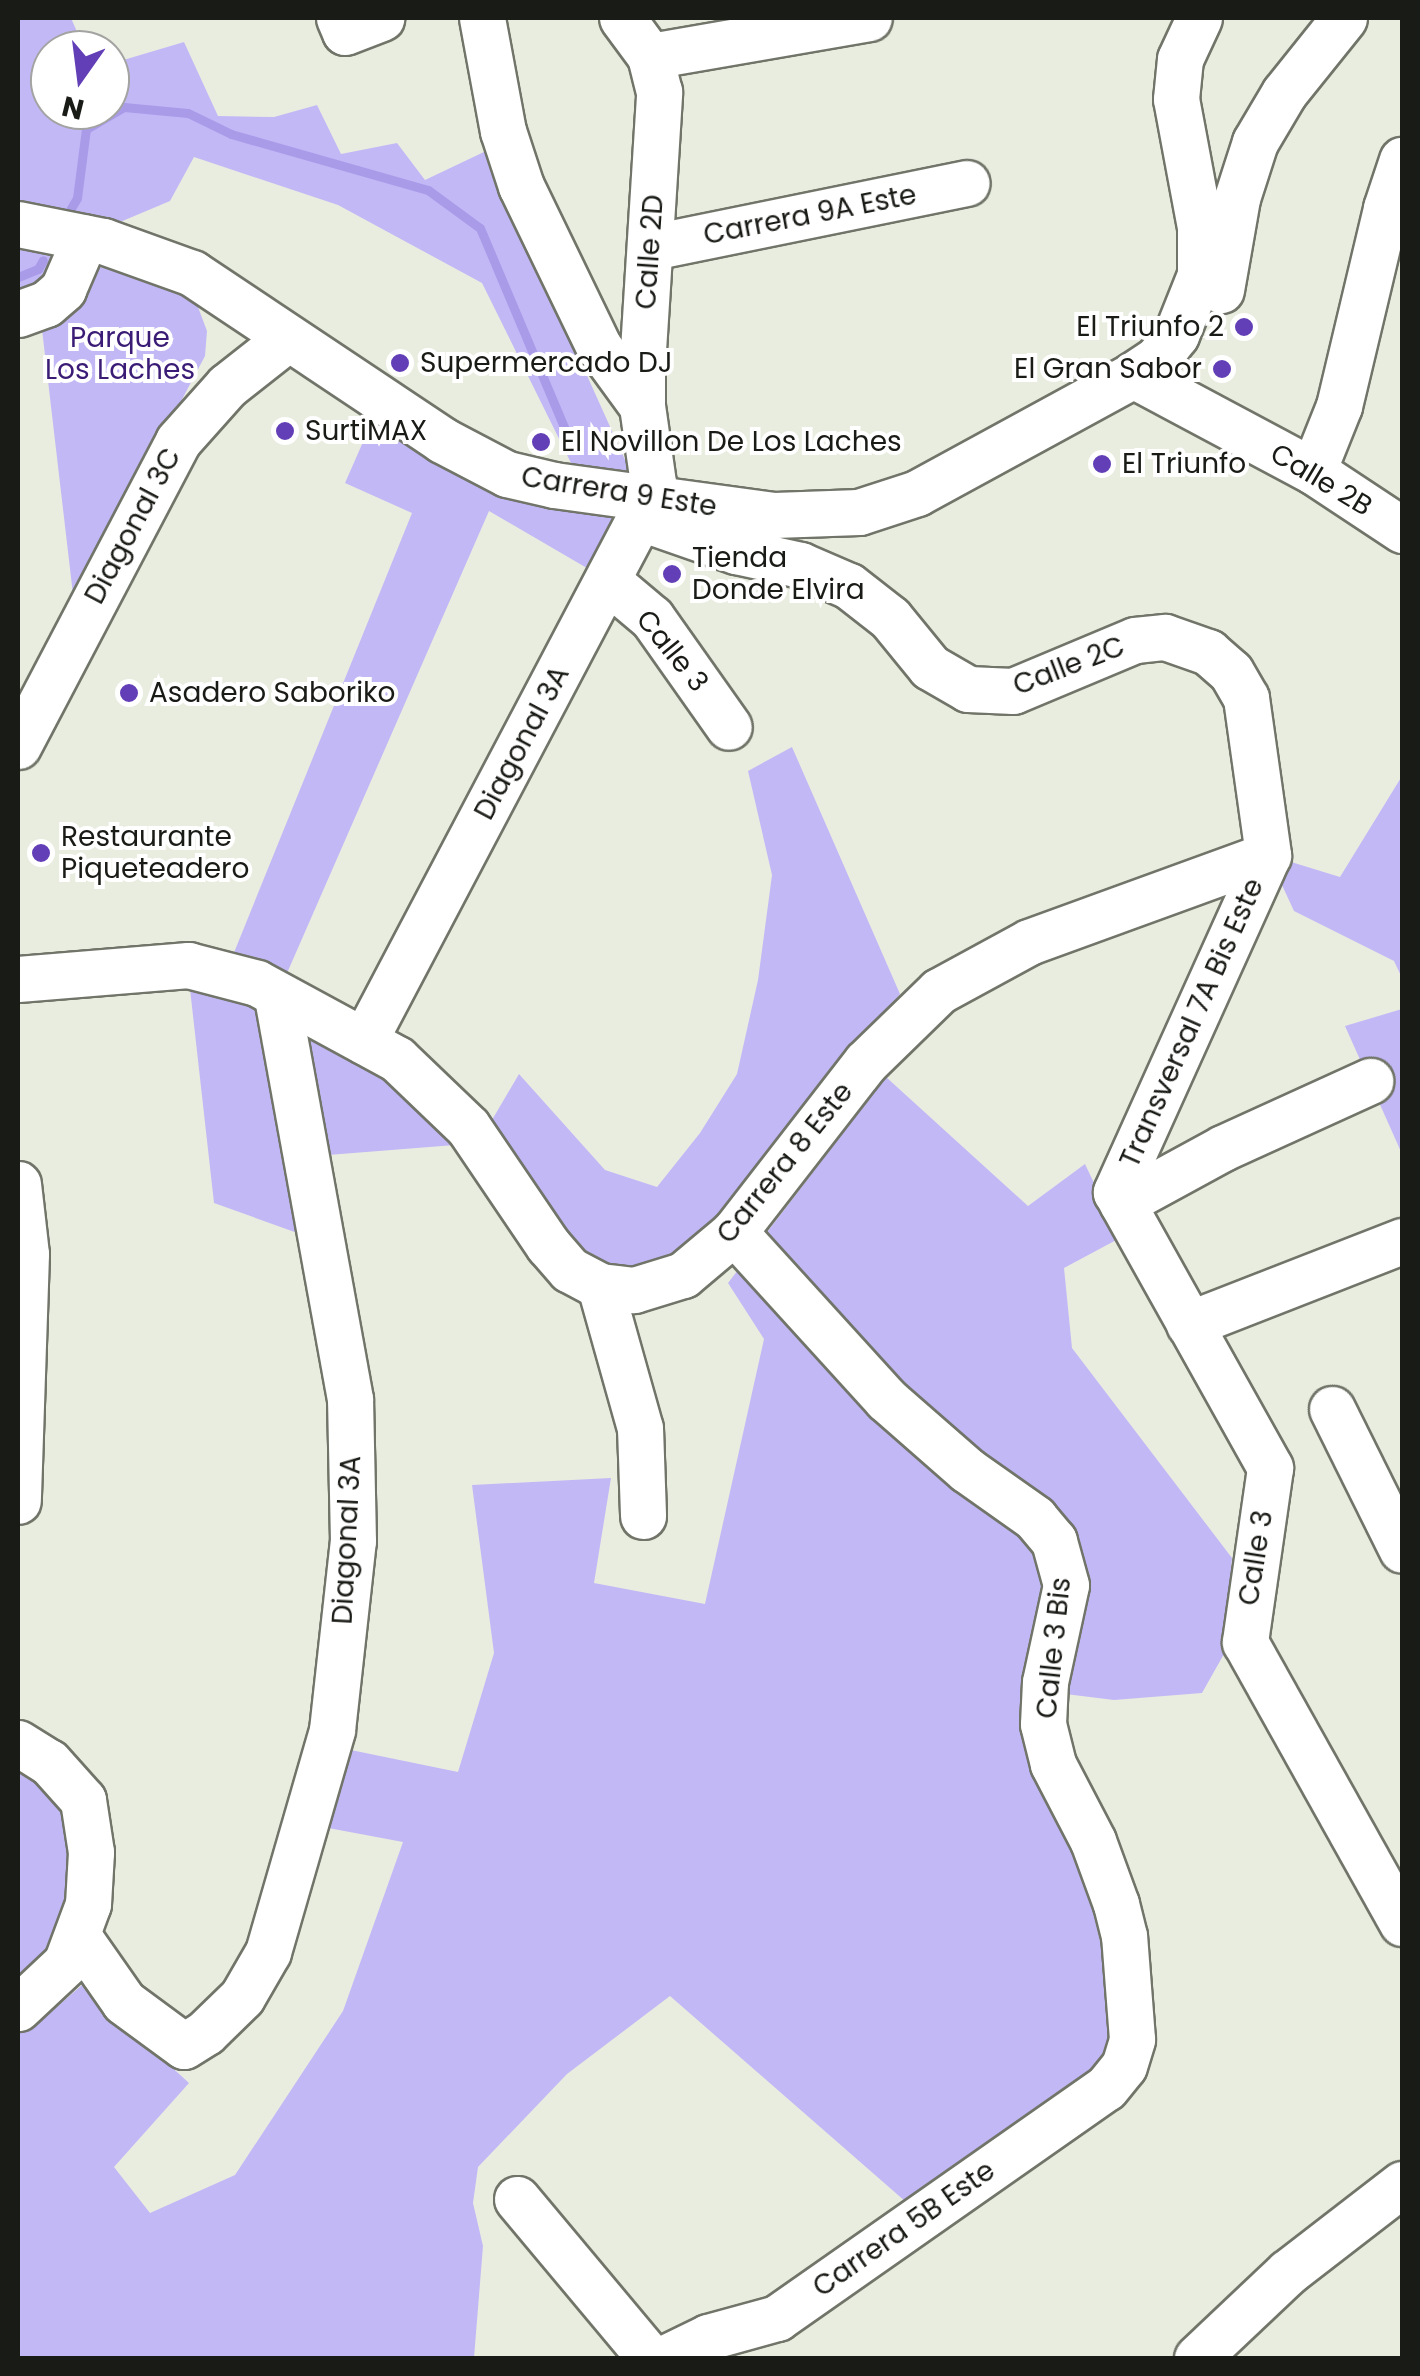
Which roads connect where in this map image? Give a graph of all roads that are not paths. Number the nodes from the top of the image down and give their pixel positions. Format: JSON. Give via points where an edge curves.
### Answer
{"nodes":[{"id":1,"x":482,"y":18,"type":"edge"},
{"id":2,"x":622,"y":18,"type":"edge"},
{"id":3,"x":870,"y":18,"type":"edge"},
{"id":4,"x":1199,"y":18,"type":"edge"},
{"id":5,"x":1344,"y":18,"type":"edge"},
{"id":6,"x":650,"y":56,"type":"junction"},
{"id":7,"x":1402,"y":160,"type":"edge"},
{"id":8,"x":967,"y":184,"type":"dead end"},
{"id":9,"x":18,"y":224,"type":"edge"},
{"id":10,"x":86,"y":238,"type":"junction"},
{"id":11,"x":652,"y":247,"type":"junction"},
{"id":12,"x":18,"y":314,"type":"edge"},
{"id":13,"x":1181,"y":326,"type":"junction"},
{"id":14,"x":288,"y":338,"type":"junction"},
{"id":15,"x":1133,"y":374,"type":"junction"},
{"id":16,"x":642,"y":406,"type":"junction"},
{"id":17,"x":1314,"y":472,"type":"junction"},
{"id":18,"x":646,"y":507,"type":"junction"},
{"id":19,"x":1402,"y":530,"type":"edge"},
{"id":20,"x":608,"y":580,"type":"junction"},
{"id":21,"x":729,"y":727,"type":"dead end"},
{"id":22,"x":18,"y":746,"type":"edge"},
{"id":23,"x":1268,"y":854,"type":"junction"},
{"id":24,"x":18,"y":979,"type":"edge"},
{"id":25,"x":277,"y":996,"type":"junction"},
{"id":26,"x":364,"y":1041,"type":"junction"},
{"id":27,"x":1370,"y":1081,"type":"dead end"},
{"id":28,"x":18,"y":1184,"type":"edge"},
{"id":29,"x":1119,"y":1197,"type":"junction"},
{"id":30,"x":734,"y":1232,"type":"junction"},
{"id":31,"x":1402,"y":1241,"type":"edge"},
{"id":32,"x":600,"y":1286,"type":"junction"},
{"id":33,"x":1189,"y":1324,"type":"junction"},
{"id":34,"x":1332,"y":1409,"type":"dead end"},
{"id":35,"x":18,"y":1501,"type":"edge"},
{"id":36,"x":643,"y":1516,"type":"dead end"},
{"id":37,"x":1402,"y":1550,"type":"edge"},
{"id":38,"x":18,"y":1743,"type":"edge"},
{"id":39,"x":1402,"y":1923,"type":"edge"},
{"id":40,"x":78,"y":1936,"type":"junction"},
{"id":41,"x":18,"y":2008,"type":"edge"},
{"id":42,"x":1124,"y":2066,"type":"joint"},
{"id":43,"x":1402,"y":2184,"type":"edge"},
{"id":44,"x":517,"y":2199,"type":"dead end"},
{"id":45,"x":777,"y":2318,"type":"junction"},
{"id":46,"x":650,"y":2358,"type":"edge"},
{"id":47,"x":665,"y":2358,"type":"edge"},
{"id":48,"x":738,"y":2358,"type":"edge"},
{"id":49,"x":1197,"y":2358,"type":"edge"}],
"edges":[{"from":1,"to":16,"type":"street","via":[[503,131],[521,186],[598,346]]},
{"from":2,"to":6,"type":"street","name":"Calle 2D"},
{"from":3,"to":6,"type":"street"},
{"from":4,"to":13,"type":"street","via":[[1177,79],[1201,249],[1195,296]]},
{"from":5,"to":13,"type":"street","via":[[1254,142],[1216,304]]},
{"from":6,"to":11,"type":"street","name":"Calle 2D","via":[[660,92]]},
{"from":7,"to":17,"type":"street","via":[[1338,406]]},
{"from":8,"to":11,"type":"street","name":"Carrera 9A Este"},
{"from":9,"to":10,"type":"street","name":"Carrera 9 Este"},
{"from":10,"to":12,"type":"street","via":[[63,289]]},
{"from":10,"to":14,"type":"street","name":"Carrera 9 Este","via":[[192,273]]},
{"from":11,"to":16,"type":"street","name":"Calle 2D"},
{"from":13,"to":15,"type":"street","name":"Carrera 9 Este","via":[[1158,359]]},
{"from":14,"to":18,"type":"street","name":"Carrera 9 Este","via":[[488,466]]},
{"from":14,"to":22,"type":"street","name":"Diagonal 3C","via":[[227,386],[178,441]]},
{"from":15,"to":17,"type":"street","name":"Calle 2B"},
{"from":15,"to":18,"type":"street","name":"Carrera 9 Este","via":[[882,507],[818,516]]},
{"from":16,"to":18,"type":"street","name":"Calle 2D","via":[[653,483]]},
{"from":17,"to":19,"type":"street","name":"Calle 2B"},
{"from":18,"to":20,"type":"street","name":"Diagonal 3A"},
{"from":18,"to":23,"type":"street","name":"Calle 2C","via":[[837,580],[890,618],[942,676],[968,689],[1013,691],[1135,640],[1165,637],[1208,652],[1246,698]]},
{"from":20,"to":21,"type":"street","name":"Calle 3","via":[[652,618]]},
{"from":20,"to":26,"type":"street","name":"Diagonal 3A"},
{"from":23,"to":29,"type":"street","name":"Transversal 7A Bis Este"},
{"from":23,"to":30,"type":"street","name":"Carrera 8 Este","via":[[1029,942],[940,991],[877,1049]]},
{"from":24,"to":25,"type":"street","via":[[188,965],[235,974]]},
{"from":25,"to":26,"type":"street"},
{"from":25,"to":40,"type":"street","name":"Diagonal 3A","via":[[350,1400],[353,1541],[332,1730],[268,1952],[242,1997],[184,2046],[124,2002]]},
{"from":26,"to":32,"type":"street","via":[[397,1059],[446,1103],[558,1258]]},
{"from":27,"to":29,"type":"street"},
{"from":28,"to":35,"type":"street","via":[[26,1254]]},
{"from":29,"to":33,"type":"street","name":"Calle 3"},
{"from":30,"to":32,"type":"street","name":"Carrera 8 Este","via":[[668,1282],[634,1290]]},
{"from":30,"to":42,"type":"street","name":"Calle 3 Bis","via":[[886,1399],[1035,1518],[1054,1541],[1066,1584],[1043,1724],[1053,1764],[1093,1841],[1120,1920],[1133,2025]]},
{"from":31,"to":33,"type":"street"},
{"from":32,"to":36,"type":"street","via":[[640,1428]]},
{"from":33,"to":39,"type":"street","name":"Calle 3","via":[[1270,1468],[1246,1642]]},
{"from":34,"to":37,"type":"street"},
{"from":38,"to":40,"type":"street","via":[[48,1762],[83,1800],[91,1852]]},
{"from":40,"to":41,"type":"street","via":[[50,1982]]},
{"from":42,"to":45,"type":"street","name":"Carrera 5B Este","via":[[1096,2096]]},
{"from":43,"to":49,"type":"street","via":[[1288,2272]]},
{"from":44,"to":46,"type":"street"},
{"from":45,"to":47,"type":"street","name":"Carrera 5B Este","via":[[708,2337]]},
{"from":45,"to":48,"type":"street"}]}
